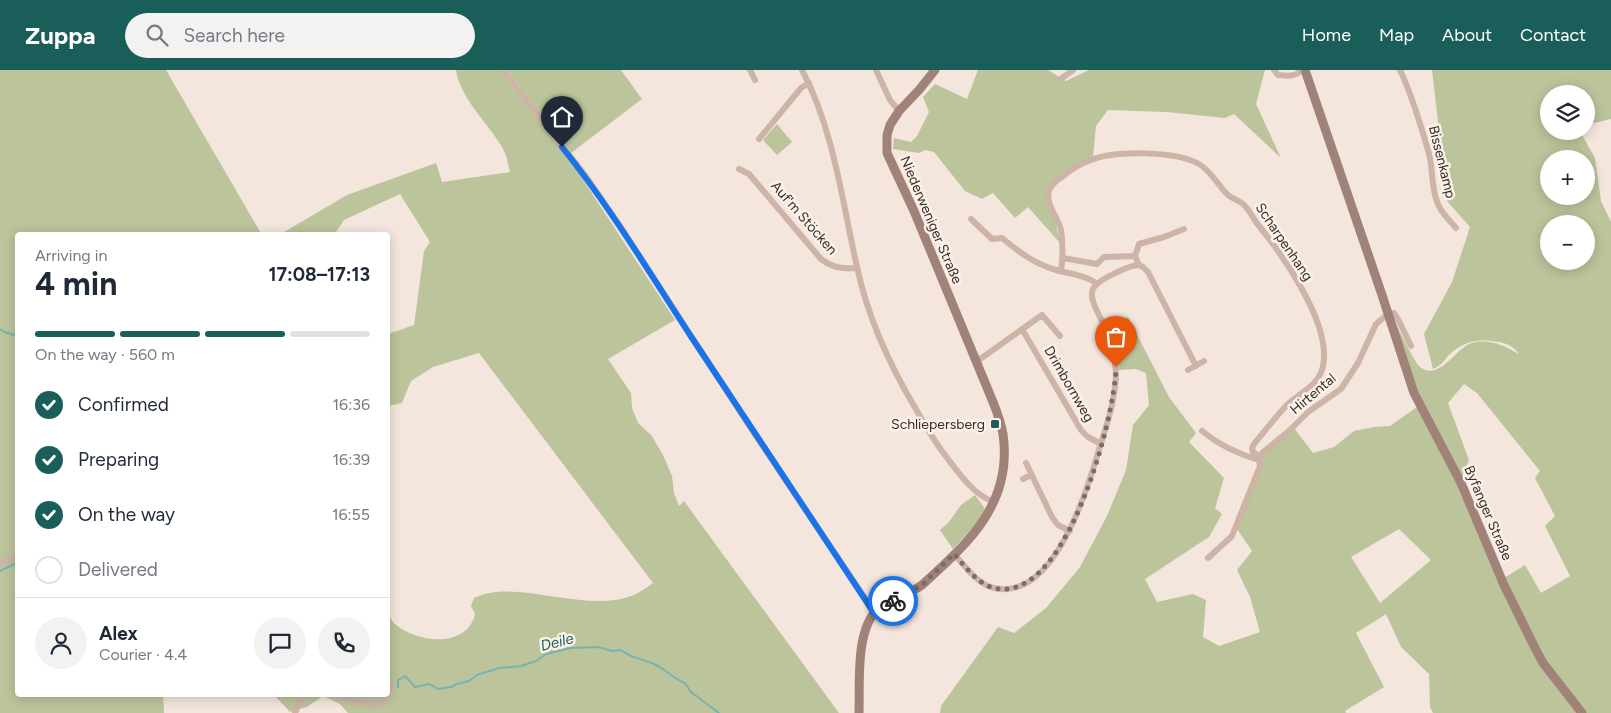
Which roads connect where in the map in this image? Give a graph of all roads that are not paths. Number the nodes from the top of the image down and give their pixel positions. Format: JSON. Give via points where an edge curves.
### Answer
{"nodes":[{"id":1,"x":503,"y":70,"type":"edge"},
{"id":2,"x":750,"y":70,"type":"edge"},
{"id":3,"x":802,"y":70,"type":"edge"},
{"id":4,"x":876,"y":70,"type":"edge"},
{"id":5,"x":935,"y":70,"type":"edge"},
{"id":6,"x":1073,"y":70,"type":"edge"},
{"id":7,"x":1274,"y":70,"type":"edge"},
{"id":8,"x":1304,"y":70,"type":"edge"},
{"id":9,"x":1400,"y":70,"type":"edge"},
{"id":10,"x":1062,"y":78,"type":"dead end"},
{"id":11,"x":755,"y":80,"type":"dead end"},
{"id":12,"x":809,"y":83,"type":"junction"},
{"id":13,"x":899,"y":110,"type":"junction"},
{"id":14,"x":759,"y":139,"type":"dead end"},
{"id":15,"x":739,"y":169,"type":"dead end"},
{"id":16,"x":971,"y":219,"type":"dead end"},
{"id":17,"x":1456,"y":228,"type":"dead end"},
{"id":18,"x":1184,"y":229,"type":"dead end"},
{"id":19,"x":1134,"y":256,"type":"junction"},
{"id":20,"x":1063,"y":258,"type":"junction"},
{"id":21,"x":1139,"y":265,"type":"junction"},
{"id":22,"x":857,"y":268,"type":"junction"},
{"id":23,"x":1060,"y":271,"type":"junction"},
{"id":24,"x":1097,"y":284,"type":"junction"},
{"id":25,"x":1388,"y":314,"type":"junction"},
{"id":26,"x":1022,"y":329,"type":"junction"},
{"id":27,"x":1060,"y":336,"type":"dead end"},
{"id":28,"x":1411,"y":346,"type":"dead end"},
{"id":29,"x":1204,"y":361,"type":"dead end"},
{"id":30,"x":976,"y":362,"type":"junction"},
{"id":31,"x":1196,"y":366,"type":"junction"},
{"id":32,"x":1188,"y":370,"type":"dead end"},
{"id":33,"x":1202,"y":432,"type":"dead end"},
{"id":34,"x":1101,"y":444,"type":"junction"},
{"id":35,"x":1260,"y":458,"type":"junction"},
{"id":36,"x":1026,"y":463,"type":"dead end"},
{"id":37,"x":1031,"y":475,"type":"junction"},
{"id":38,"x":1022,"y":479,"type":"dead end"},
{"id":39,"x":994,"y":502,"type":"junction"},
{"id":40,"x":1070,"y":531,"type":"junction"},
{"id":41,"x":954,"y":554,"type":"junction"},
{"id":42,"x":15,"y":556,"type":"edge"},
{"id":43,"x":1208,"y":558,"type":"dead end"},
{"id":44,"x":0,"y":564,"type":"edge"},
{"id":45,"x":874,"y":613,"type":"junction"},
{"id":46,"x":304,"y":697,"type":"edge"},
{"id":47,"x":344,"y":697,"type":"edge"},
{"id":48,"x":386,"y":697,"type":"edge"},
{"id":49,"x":296,"y":713,"type":"edge"},
{"id":50,"x":859,"y":713,"type":"edge"},
{"id":51,"x":1582,"y":713,"type":"edge"}],
"edges":[{"from":1,"to":45,"type":"street","via":[[613,216]]},
{"from":2,"to":11,"type":"street"},
{"from":3,"to":12,"type":"street"},
{"from":4,"to":13,"type":"street","via":[[890,100]]},
{"from":5,"to":13,"type":"street","name":"Niederweniger Straße"},
{"from":6,"to":10,"type":"street"},
{"from":7,"to":8,"type":"street","name":"Byfanger Straße","via":[[1285,76]]},
{"from":8,"to":25,"type":"street","name":"Byfanger Straße"},
{"from":9,"to":17,"type":"street","name":"Bissenkamp","via":[[1428,152],[1437,203]]},
{"from":12,"to":14,"type":"street","via":[[801,88]]},
{"from":12,"to":22,"type":"street","via":[[825,126]]},
{"from":13,"to":30,"type":"street","name":"Niederweniger Straße","via":[[887,132],[888,153]]},
{"from":15,"to":22,"type":"street","name":"Auf'm Stöcken","via":[[749,174],[821,259],[838,268]]},
{"from":16,"to":23,"type":"street","via":[[992,240],[1002,238],[1027,258]]},
{"from":18,"to":19,"type":"street","via":[[1139,244]]},
{"from":19,"to":20,"type":"street","via":[[1104,257],[1097,264]]},
{"from":19,"to":21,"type":"street"},
{"from":20,"to":23,"type":"street"},
{"from":20,"to":35,"type":"street","name":"Scharpenhang","via":[[1060,229],[1049,202],[1050,189],[1071,170],[1092,159],[1108,155],[1175,156],[1201,164],[1226,194],[1243,203],[1295,278],[1310,307],[1323,345],[1320,376],[1286,406],[1254,444],[1253,452]]},
{"from":21,"to":24,"type":"street"},
{"from":21,"to":31,"type":"street","via":[[1148,272]]},
{"from":22,"to":39,"type":"street","via":[[872,322],[903,388],[937,446],[978,494]]},
{"from":23,"to":24,"type":"street","via":[[1092,279]]},
{"from":24,"to":34,"type":"street","via":[[1091,295],[1109,336],[1116,367],[1111,407]]},
{"from":25,"to":28,"type":"street","name":"Byfanger Straße","via":[[1394,313],[1400,321]]},
{"from":25,"to":35,"type":"street","name":"Hirtental","via":[[1376,324],[1358,363],[1341,389],[1308,412]]},
{"from":25,"to":51,"type":"street","name":"Byfanger Straße","via":[[1414,393],[1461,483],[1534,646],[1543,664]]},
{"from":26,"to":27,"type":"street","via":[[1042,315]]},
{"from":26,"to":30,"type":"street"},
{"from":26,"to":34,"type":"street","name":"Drimbornweg","via":[[1081,430]]},
{"from":29,"to":31,"type":"street"},
{"from":30,"to":39,"type":"street","name":"Niederweniger Straße","via":[[1003,432],[1004,461]]},
{"from":31,"to":32,"type":"street"},
{"from":33,"to":35,"type":"street","via":[[1222,446]]},
{"from":34,"to":40,"type":"street"},
{"from":35,"to":43,"type":"street","via":[[1237,528],[1228,542]]},
{"from":36,"to":37,"type":"street"},
{"from":37,"to":38,"type":"street"},
{"from":37,"to":40,"type":"street","via":[[1054,520]]},
{"from":39,"to":41,"type":"street","name":"Niederweniger Straße","via":[[976,532]]},
{"from":40,"to":41,"type":"street","via":[[1043,568],[1022,585],[1010,589],[986,585]]},
{"from":41,"to":45,"type":"street","name":"Niederweniger Straße","via":[[916,589]]},
{"from":42,"to":44,"type":"street"},
{"from":45,"to":50,"type":"street","via":[[863,641]]},
{"from":46,"to":49,"type":"street"},
{"from":47,"to":48,"type":"street","via":[[367,704],[378,704]]}]}
